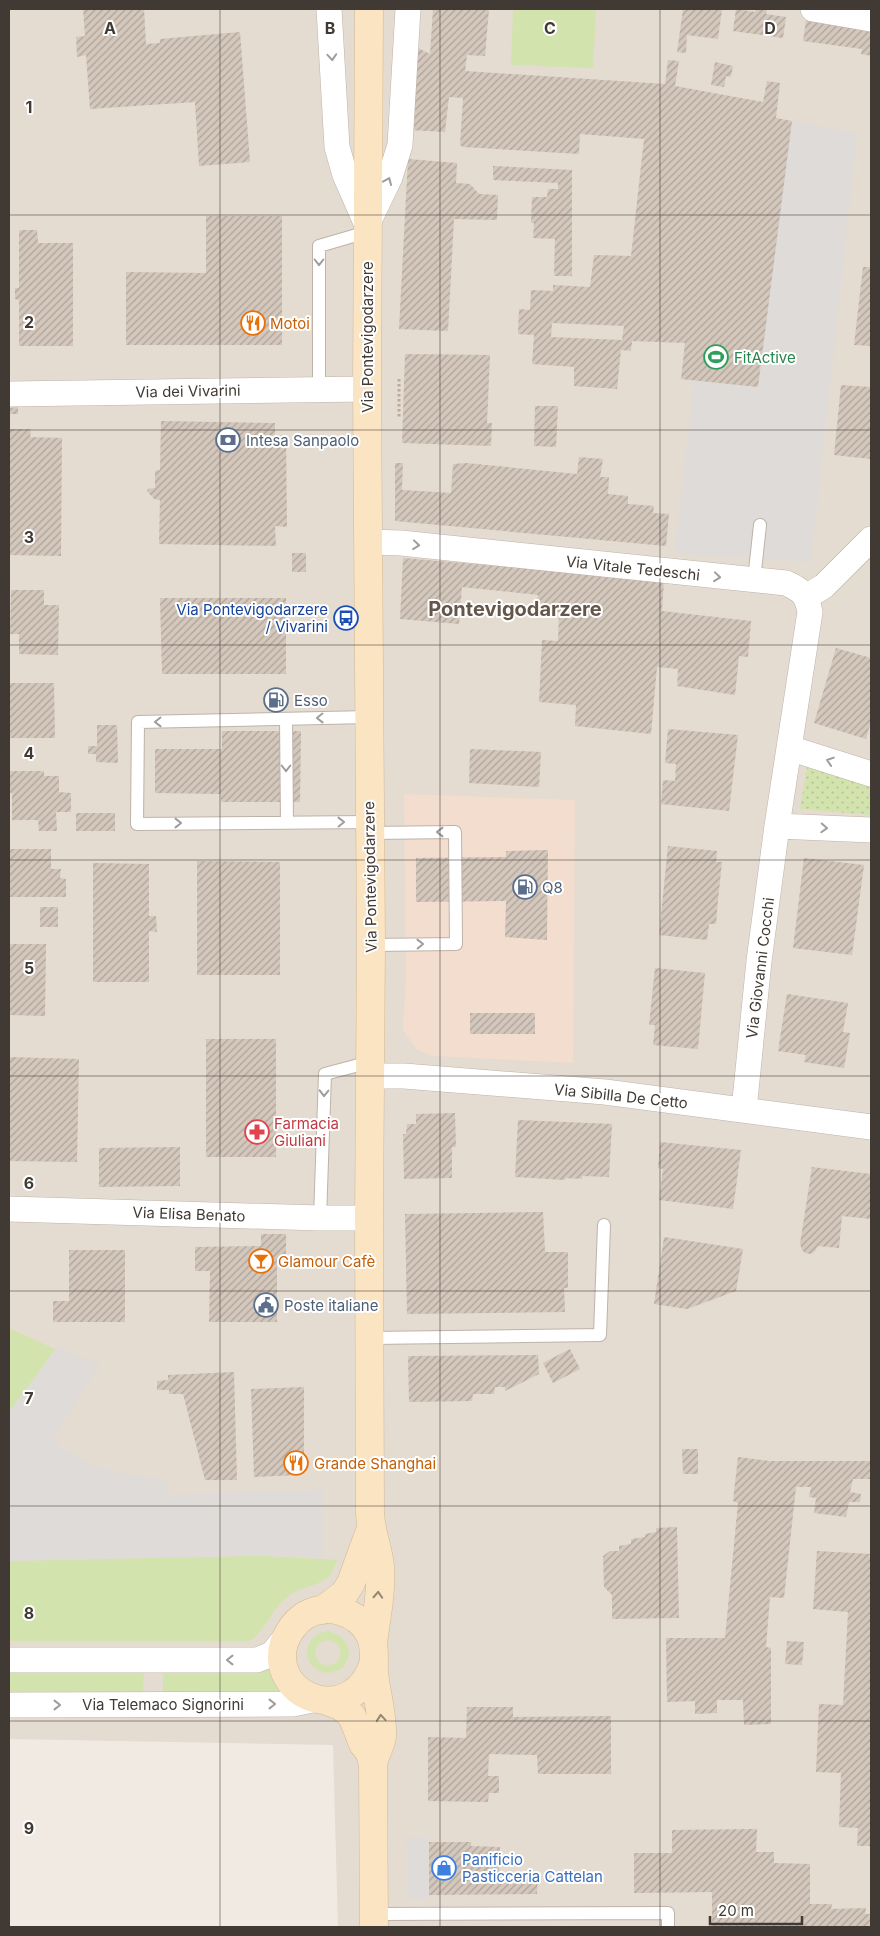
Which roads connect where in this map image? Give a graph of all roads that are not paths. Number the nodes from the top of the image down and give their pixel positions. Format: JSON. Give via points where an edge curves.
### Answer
{"nodes":[{"id":1,"x":329,"y":9,"type":"edge"},
{"id":2,"x":369,"y":9,"type":"edge"},
{"id":3,"x":408,"y":9,"type":"edge"},
{"id":4,"x":813,"y":9,"type":"edge"},
{"id":5,"x":847,"y":12,"type":"edge"},
{"id":6,"x":871,"y":19,"type":"edge"},
{"id":7,"x":367,"y":229,"type":"junction"},
{"id":8,"x":367,"y":389,"type":"junction"},
{"id":9,"x":318,"y":390,"type":"junction"},
{"id":10,"x":9,"y":394,"type":"edge"},
{"id":11,"x":760,"y":525,"type":"dead end"},
{"id":12,"x":871,"y":539,"type":"edge"},
{"id":13,"x":368,"y":542,"type":"junction"},
{"id":14,"x":754,"y":580,"type":"junction"},
{"id":15,"x":806,"y":597,"type":"junction"},
{"id":16,"x":369,"y":717,"type":"junction"},
{"id":17,"x":286,"y":719,"type":"junction"},
{"id":18,"x":789,"y":748,"type":"junction"},
{"id":19,"x":871,"y":774,"type":"edge"},
{"id":20,"x":286,"y":823,"type":"junction"},
{"id":21,"x":777,"y":826,"type":"junction"},
{"id":22,"x":370,"y":827,"type":"junction"},
{"id":23,"x":871,"y":830,"type":"edge"},
{"id":24,"x":371,"y":945,"type":"junction"},
{"id":25,"x":370,"y":1069,"type":"junction"},
{"id":26,"x":744,"y":1110,"type":"junction"},
{"id":27,"x":871,"y":1128,"type":"edge"},
{"id":28,"x":9,"y":1209,"type":"edge"},
{"id":29,"x":320,"y":1218,"type":"junction"},
{"id":30,"x":369,"y":1218,"type":"junction"},
{"id":31,"x":604,"y":1224,"type":"dead end"},
{"id":32,"x":370,"y":1338,"type":"junction"},
{"id":33,"x":371,"y":1528,"type":"junction"},
{"id":34,"x":323,"y":1610,"type":"junction"},
{"id":35,"x":286,"y":1637,"type":"junction"},
{"id":36,"x":373,"y":1653,"type":"junction"},
{"id":37,"x":9,"y":1660,"type":"edge"},
{"id":38,"x":322,"y":1700,"type":"junction"},
{"id":39,"x":9,"y":1705,"type":"edge"},
{"id":40,"x":373,"y":1765,"type":"junction"},
{"id":41,"x":374,"y":1921,"type":"edge"},
{"id":42,"x":668,"y":1927,"type":"edge"}],
"edges":[{"from":1,"to":7,"type":"street","name":"Via Pontevigodarzere","one_way":true,"via":[[337,147]]},
{"from":2,"to":7,"type":"main road","name":"Via Pontevigodarzere"},
{"from":7,"to":3,"type":"street","name":"Via Pontevigodarzere","one_way":true,"via":[[390,178],[400,145]]},
{"from":4,"to":5,"type":"street"},
{"from":5,"to":6,"type":"street"},
{"from":7,"to":8,"type":"main road","name":"Via Pontevigodarzere"},
{"from":7,"to":9,"type":"lane","one_way":true,"via":[[319,246]]},
{"from":8,"to":9,"type":"street","name":"Via dei Vivarini"},
{"from":8,"to":13,"type":"main road","name":"Via Pontevigodarzere"},
{"from":9,"to":10,"type":"street","name":"Via dei Vivarini"},
{"from":11,"to":14,"type":"lane"},
{"from":12,"to":15,"type":"street","via":[[824,586]]},
{"from":13,"to":14,"type":"street","name":"Via Vitale Tedeschi","one_way":true},
{"from":13,"to":16,"type":"main road","name":"Via Pontevigodarzere"},
{"from":14,"to":15,"type":"street","name":"Via Vitale Tedeschi","via":[[786,583],[799,588]]},
{"from":15,"to":18,"type":"street","name":"Via Giovanni Cocchi","via":[[810,612]]},
{"from":16,"to":17,"type":"lane","one_way":true},
{"from":16,"to":22,"type":"main road","name":"Via Pontevigodarzere"},
{"from":17,"to":20,"type":"lane","one_way":true},
{"from":17,"to":20,"type":"lane","one_way":true,"via":[[138,722],[137,824]]},
{"from":19,"to":18,"type":"street","one_way":true},
{"from":18,"to":21,"type":"street","name":"Via Giovanni Cocchi"},
{"from":20,"to":22,"type":"lane","one_way":true},
{"from":21,"to":23,"type":"street","one_way":true},
{"from":21,"to":26,"type":"street","name":"Via Giovanni Cocchi"},
{"from":22,"to":24,"type":"main road","name":"Via Pontevigodarzere"},
{"from":24,"to":22,"type":"lane","one_way":true,"via":[[456,944],[456,916],[455,832]]},
{"from":24,"to":25,"type":"main road","name":"Via Pontevigodarzere"},
{"from":25,"to":26,"type":"street","name":"Via Sibilla De Cetto","via":[[404,1076],[605,1092]]},
{"from":25,"to":29,"type":"lane","one_way":true,"via":[[325,1074]]},
{"from":25,"to":30,"type":"main road","name":"Via Pontevigodarzere"},
{"from":26,"to":27,"type":"street","name":"Via Sibilla De Cetto"},
{"from":28,"to":29,"type":"street","name":"Via Elisa Benato"},
{"from":29,"to":30,"type":"street","name":"Via Elisa Benato"},
{"from":30,"to":32,"type":"main road","name":"Via Pontevigodarzere"},
{"from":31,"to":32,"type":"lane","via":[[600,1335]]},
{"from":32,"to":33,"type":"main road","name":"Via Pontevigodarzere"},
{"from":33,"to":34,"type":"main road","name":"Via Pontevigodarzere","via":[[352,1583],[344,1594]]},
{"from":36,"to":33,"type":"main road","name":"Via Pontevigodarzere","one_way":true,"via":[[380,1566]]},
{"from":34,"to":35,"type":"main road","name":"Via Pontevigodarzere","via":[[297,1621]]},
{"from":34,"to":36,"type":"main road","name":"Via Pontevigodarzere","via":[[350,1614],[365,1627]]},
{"from":35,"to":37,"type":"street","one_way":true,"via":[[272,1654],[257,1660]]},
{"from":35,"to":38,"type":"main road","name":"Via Pontevigodarzere","via":[[283,1659],[290,1680],[298,1689]]},
{"from":36,"to":38,"type":"main road","name":"Via Pontevigodarzere","via":[[367,1680],[354,1693],[336,1700]]},
{"from":40,"to":36,"type":"main road","name":"Via Pontevigodarzere","one_way":true,"via":[[382,1735]]},
{"from":39,"to":38,"type":"street","name":"Via Telemaco Signorini","one_way":true,"via":[[296,1704]]},
{"from":38,"to":40,"type":"main road","name":"Via Pontevigodarzere","via":[[341,1706],[352,1716]]},
{"from":40,"to":41,"type":"main road","name":"Via Pontevigodarzere"},
{"from":41,"to":42,"type":"lane","via":[[668,1913]]}]}
